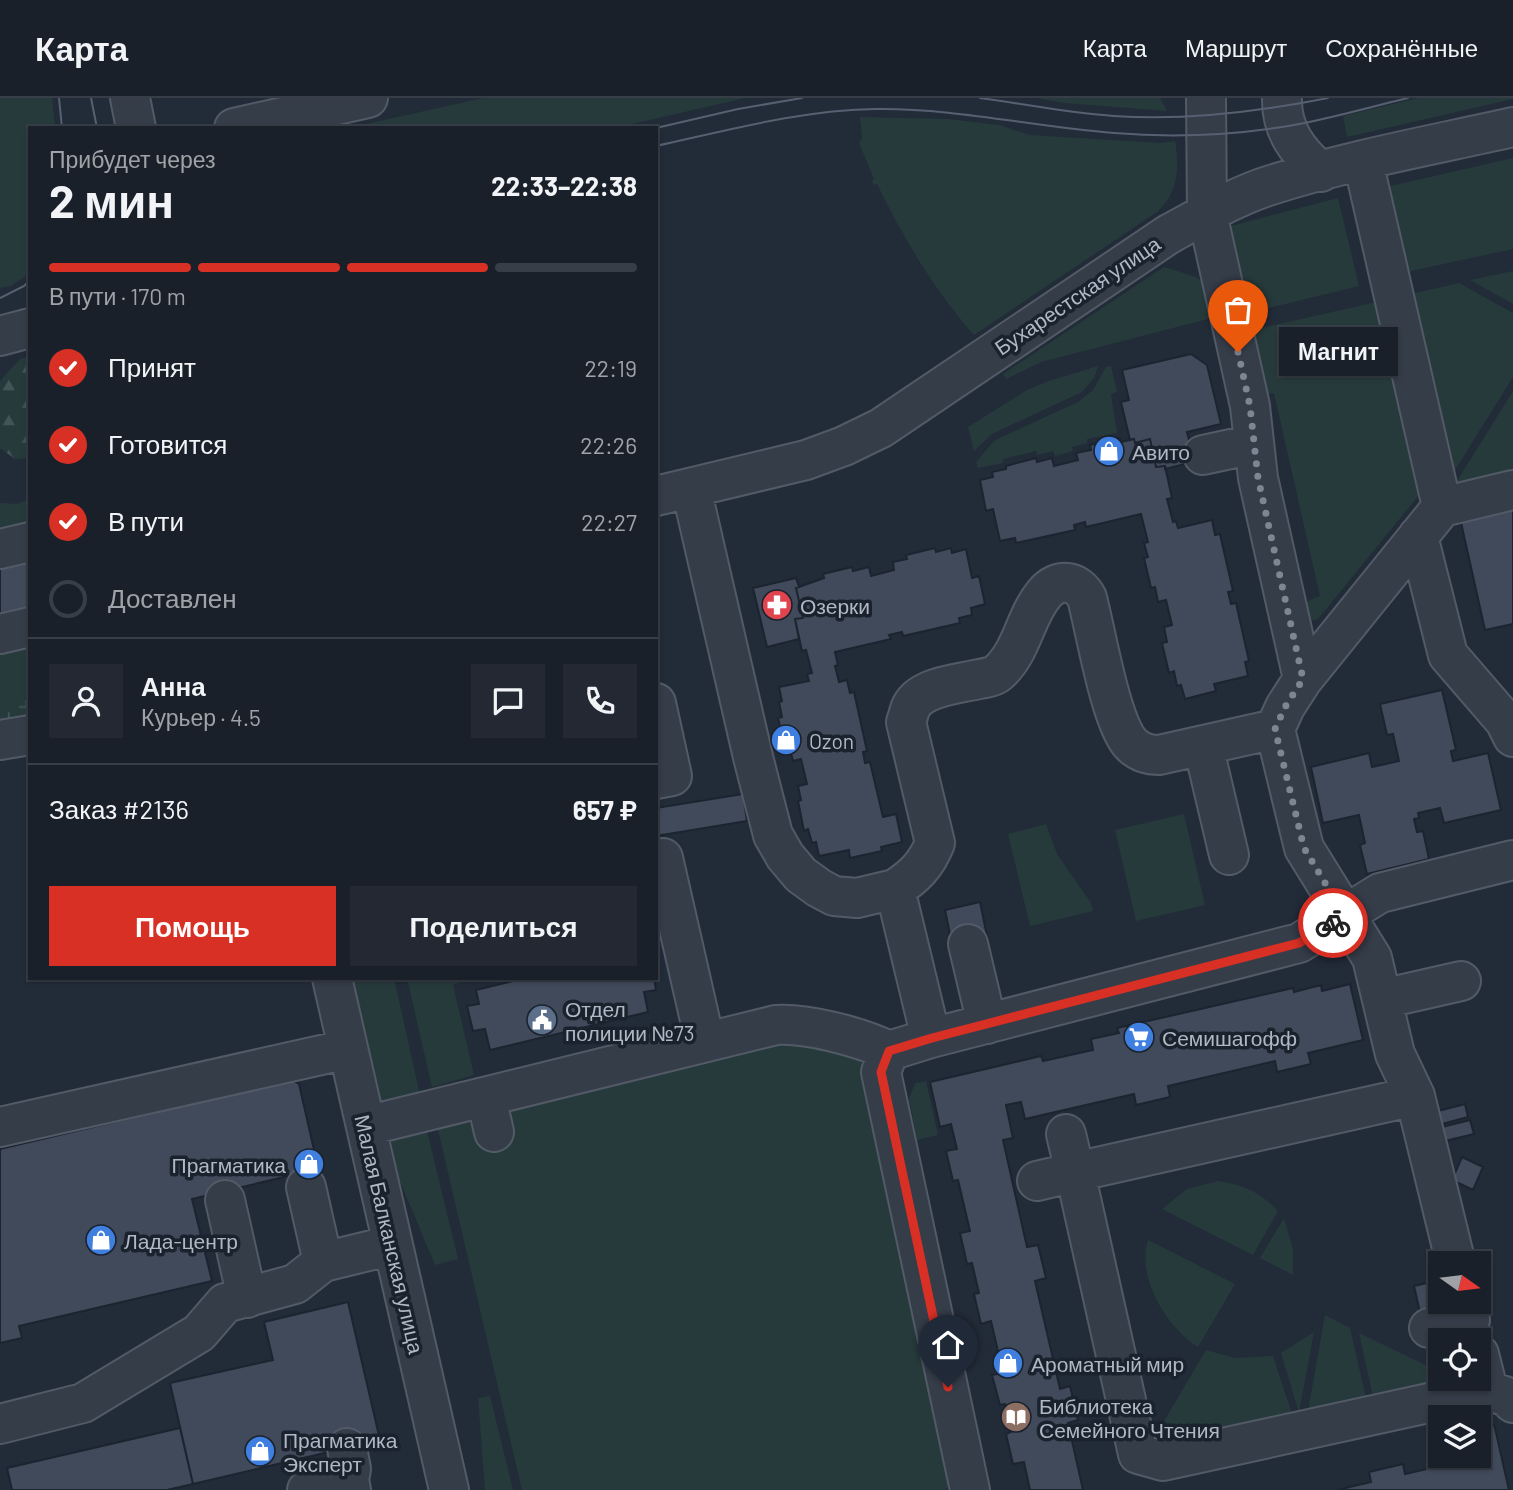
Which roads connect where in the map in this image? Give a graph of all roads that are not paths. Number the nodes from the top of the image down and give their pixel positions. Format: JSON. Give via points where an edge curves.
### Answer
{"nodes":[{"id":1,"x":130,"y":98,"type":"edge"},
{"id":2,"x":368,"y":98,"type":"edge"},
{"id":3,"x":1206,"y":98,"type":"edge"},
{"id":4,"x":1282,"y":98,"type":"edge"},
{"id":5,"x":136,"y":126,"type":"edge"},
{"id":6,"x":243,"y":126,"type":"edge"},
{"id":7,"x":1513,"y":127,"type":"edge"},
{"id":8,"x":1363,"y":161,"type":"junction"},
{"id":9,"x":1321,"y":172,"type":"junction"},
{"id":10,"x":1207,"y":212,"type":"junction"},
{"id":11,"x":28,"y":329,"type":"edge"},
{"id":12,"x":0,"y":336,"type":"edge"},
{"id":13,"x":1254,"y":444,"type":"junction"},
{"id":14,"x":1203,"y":455,"type":"dead end"},
{"id":15,"x":1513,"y":491,"type":"edge"},
{"id":16,"x":674,"y":492,"type":"edge"},
{"id":17,"x":1442,"y":507,"type":"junction"},
{"id":18,"x":1418,"y":537,"type":"junction"},
{"id":19,"x":28,"y":542,"type":"edge"},
{"id":20,"x":0,"y":549,"type":"edge"},
{"id":21,"x":28,"y":627,"type":"edge"},
{"id":22,"x":0,"y":634,"type":"edge"},
{"id":23,"x":1303,"y":679,"type":"junction"},
{"id":24,"x":1501,"y":699,"type":"edge"},
{"id":25,"x":658,"y":712,"type":"edge"},
{"id":26,"x":1275,"y":729,"type":"junction"},
{"id":27,"x":28,"y":735,"type":"edge"},
{"id":28,"x":1513,"y":737,"type":"edge"},
{"id":29,"x":0,"y":740,"type":"edge"},
{"id":30,"x":1203,"y":745,"type":"junction"},
{"id":31,"x":658,"y":779,"type":"edge"},
{"id":32,"x":1229,"y":855,"type":"dead end"},
{"id":33,"x":658,"y":859,"type":"edge"},
{"id":34,"x":1513,"y":860,"type":"edge"},
{"id":35,"x":895,"y":889,"type":"junction"},
{"id":36,"x":1345,"y":916,"type":"junction"},
{"id":37,"x":968,"y":944,"type":"dead end"},
{"id":38,"x":332,"y":980,"type":"edge"},
{"id":39,"x":1461,"y":981,"type":"dead end"},
{"id":40,"x":1382,"y":999,"type":"junction"},
{"id":41,"x":987,"y":1024,"type":"junction"},
{"id":42,"x":932,"y":1038,"type":"junction"},
{"id":43,"x":705,"y":1042,"type":"junction"},
{"id":44,"x":348,"y":1049,"type":"junction"},
{"id":45,"x":889,"y":1051,"type":"junction"},
{"id":46,"x":1415,"y":1096,"type":"junction"},
{"id":47,"x":366,"y":1126,"type":"junction"},
{"id":48,"x":0,"y":1127,"type":"edge"},
{"id":49,"x":1066,"y":1134,"type":"dead end"},
{"id":50,"x":1075,"y":1172,"type":"junction"},
{"id":51,"x":1037,"y":1181,"type":"dead end"},
{"id":52,"x":306,"y":1187,"type":"dead end"},
{"id":53,"x":225,"y":1200,"type":"dead end"},
{"id":54,"x":393,"y":1245,"type":"junction"},
{"id":55,"x":1453,"y":1251,"type":"edge"},
{"id":56,"x":323,"y":1262,"type":"junction"},
{"id":57,"x":247,"y":1298,"type":"junction"},
{"id":58,"x":1428,"y":1370,"type":"edge"},
{"id":59,"x":0,"y":1424,"type":"edge"},
{"id":60,"x":349,"y":1473,"type":"edge"},
{"id":61,"x":307,"y":1490,"type":"edge"},
{"id":62,"x":449,"y":1490,"type":"edge"},
{"id":63,"x":970,"y":1490,"type":"edge"}],
"edges":[{"from":1,"to":5,"type":"street"},
{"from":2,"to":6,"type":"street"},
{"from":3,"to":10,"type":"street"},
{"from":4,"to":9,"type":"street","via":[[1293,142]]},
{"from":7,"to":8,"type":"street","name":"Бухарестская улица"},
{"from":8,"to":9,"type":"street","name":"Бухарестская улица"},
{"from":8,"to":17,"type":"street"},
{"from":9,"to":10,"type":"street","name":"Бухарестская улица","via":[[1270,185]]},
{"from":10,"to":13,"type":"street","via":[[1250,406]]},
{"from":10,"to":16,"type":"street","name":"Бухарестская улица","via":[[881,428],[806,460]]},
{"from":11,"to":12,"type":"street"},
{"from":13,"to":14,"type":"street"},
{"from":13,"to":23,"type":"street"},
{"from":15,"to":17,"type":"street"},
{"from":16,"to":35,"type":"street","via":[[774,835],[785,856],[801,875],[834,896],[857,898]]},
{"from":17,"to":18,"type":"street"},
{"from":18,"to":23,"type":"street"},
{"from":18,"to":24,"type":"street","via":[[1448,655]]},
{"from":19,"to":20,"type":"street"},
{"from":21,"to":22,"type":"street"},
{"from":23,"to":26,"type":"street"},
{"from":24,"to":28,"type":"street"},
{"from":25,"to":31,"type":"street","via":[[672,776]]},
{"from":26,"to":30,"type":"street"},
{"from":26,"to":36,"type":"street","via":[[1304,848]]},
{"from":27,"to":29,"type":"street"},
{"from":30,"to":32,"type":"street"},
{"from":30,"to":35,"type":"street","via":[[1149,755],[1130,742],[1115,712],[1082,588],[1074,583],[1052,586],[1012,657],[996,675],[926,692],[911,705],[906,722],[935,843],[914,877]]},
{"from":33,"to":43,"type":"street","via":[[663,858]]},
{"from":34,"to":36,"type":"street","via":[[1380,893]]},
{"from":35,"to":42,"type":"street"},
{"from":36,"to":40,"type":"street","via":[[1372,958]]},
{"from":36,"to":41,"type":"street","via":[[1299,943]]},
{"from":37,"to":41,"type":"street"},
{"from":38,"to":44,"type":"street","name":"Малая Балканская улица"},
{"from":39,"to":40,"type":"street"},
{"from":40,"to":46,"type":"street","via":[[1395,1054]]},
{"from":41,"to":42,"type":"street"},
{"from":42,"to":45,"type":"street"},
{"from":43,"to":45,"type":"street","via":[[793,1025],[868,1040]]},
{"from":43,"to":47,"type":"street","via":[[490,1114]]},
{"from":44,"to":47,"type":"street","name":"Малая Балканская улица"},
{"from":44,"to":48,"type":"street"},
{"from":45,"to":63,"type":"street","via":[[881,1072]]},
{"from":46,"to":50,"type":"street"},
{"from":46,"to":55,"type":"street"},
{"from":47,"to":54,"type":"street","name":"Малая Балканская улица"},
{"from":49,"to":50,"type":"street"},
{"from":50,"to":51,"type":"street"},
{"from":50,"to":58,"type":"street","via":[[1138,1454],[1163,1461]]},
{"from":52,"to":56,"type":"street"},
{"from":53,"to":57,"type":"street"},
{"from":54,"to":56,"type":"street"},
{"from":54,"to":62,"type":"street","name":"Малая Балканская улица"},
{"from":56,"to":57,"type":"street","via":[[295,1284]]},
{"from":57,"to":59,"type":"street","via":[[225,1303],[199,1333],[83,1403]]},
{"from":60,"to":61,"type":"street"}]}
